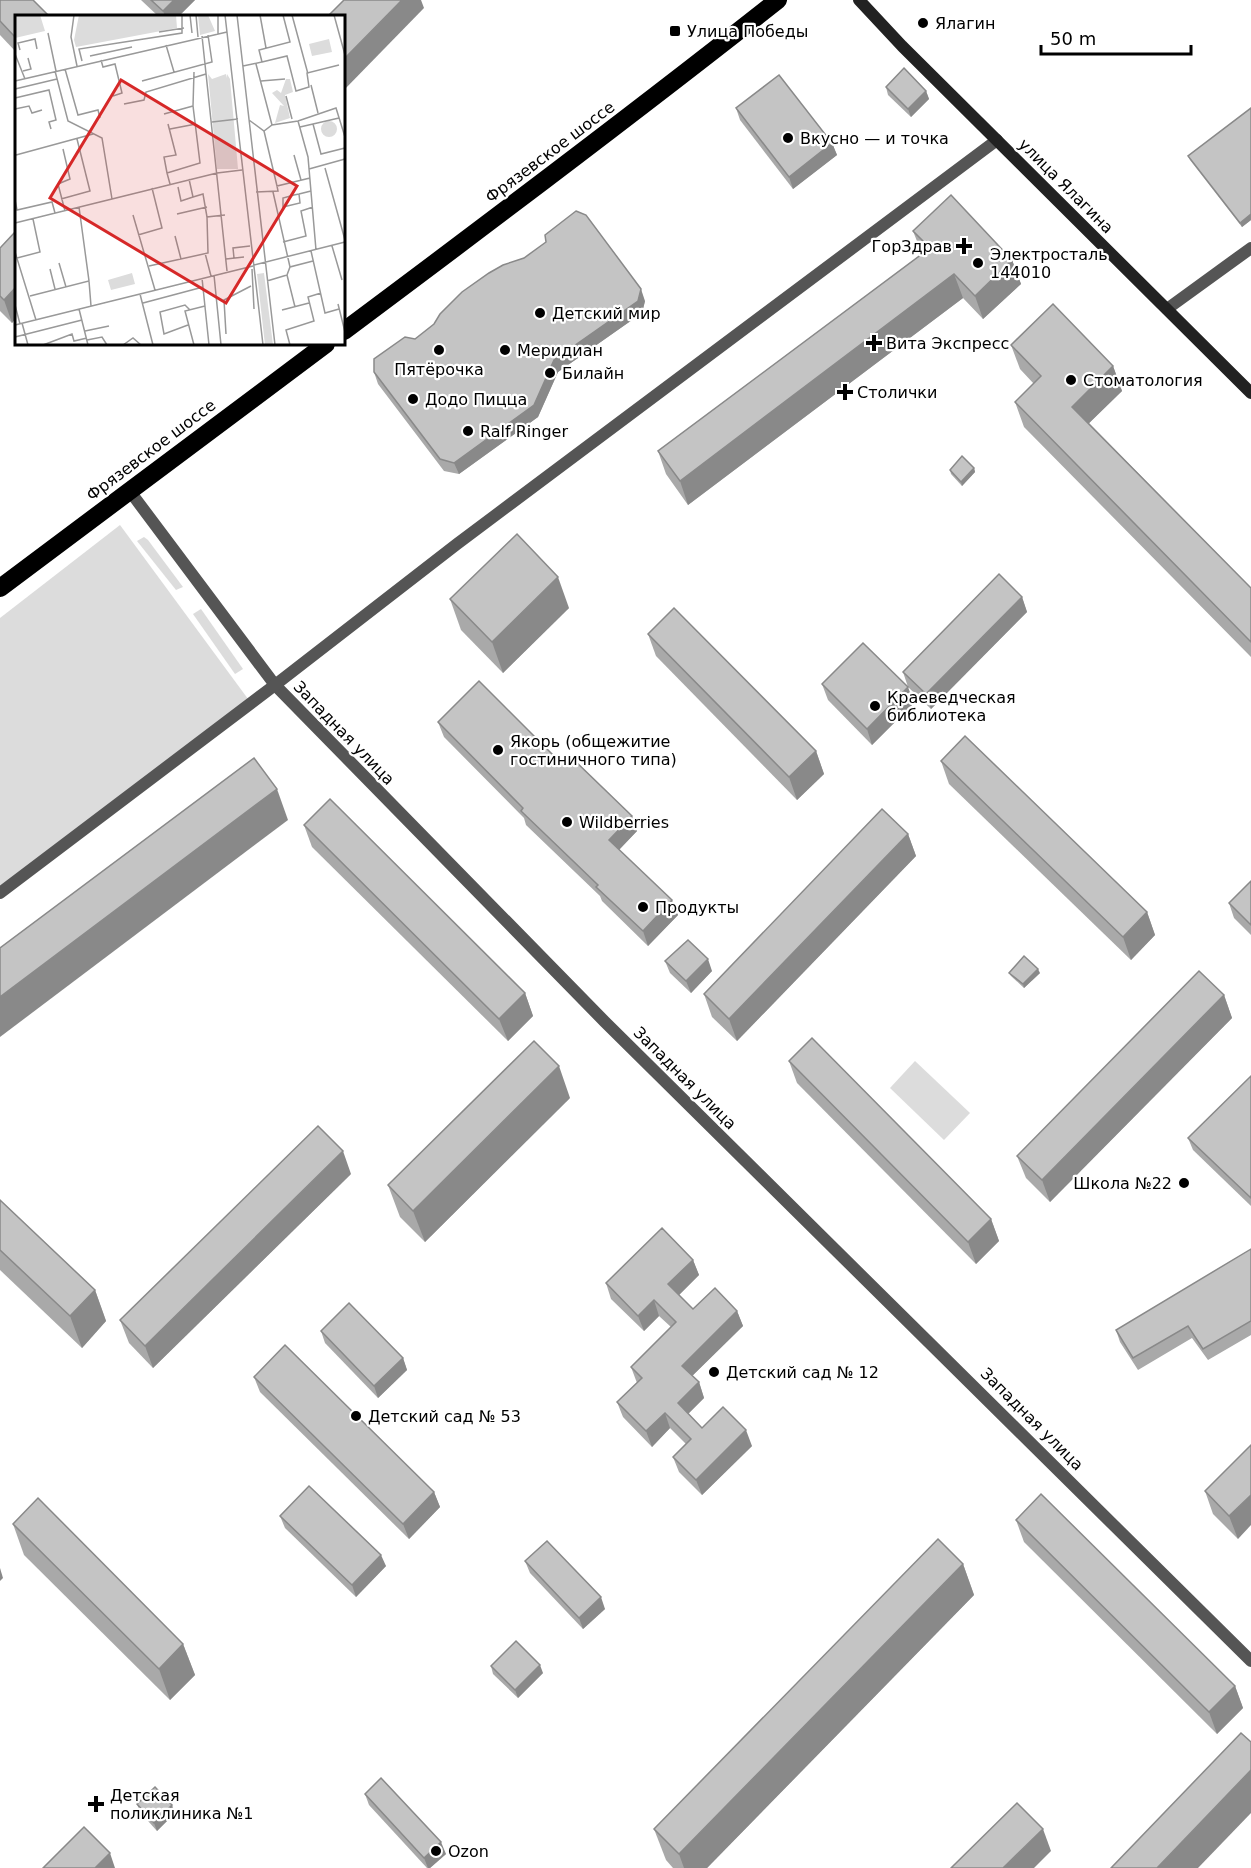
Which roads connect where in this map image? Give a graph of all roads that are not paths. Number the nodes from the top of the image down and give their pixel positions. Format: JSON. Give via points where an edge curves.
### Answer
{"nodes":[{"id":1,"x":778,"y":0,"type":"edge"},
{"id":2,"x":859,"y":0,"type":"edge"},
{"id":3,"x":997,"y":140,"type":"junction"},
{"id":4,"x":1251,"y":248,"type":"edge"},
{"id":5,"x":1167,"y":309,"type":"junction"},
{"id":6,"x":345,"y":330,"type":"edge"},
{"id":7,"x":325,"y":345,"type":"edge"},
{"id":8,"x":1251,"y":393,"type":"edge"},
{"id":9,"x":129,"y":490,"type":"junction"},
{"id":10,"x":0,"y":588,"type":"edge"},
{"id":11,"x":274,"y":685,"type":"junction"},
{"id":12,"x":0,"y":893,"type":"edge"},
{"id":13,"x":1251,"y":1661,"type":"edge"}],
"edges":[{"from":1,"to":6,"type":"highway","name":"Фрязевское шоссе"},
{"from":2,"to":3,"type":"street","name":"улица Ялагина"},
{"from":3,"to":5,"type":"street","name":"улица Ялагина"},
{"from":3,"to":11,"type":"street"},
{"from":4,"to":5,"type":"street"},
{"from":5,"to":8,"type":"street","name":"улица Ялагина"},
{"from":7,"to":9,"type":"highway","name":"Фрязевское шоссе"},
{"from":9,"to":10,"type":"highway","name":"Фрязевское шоссе"},
{"from":9,"to":11,"type":"street","name":"Западная улица"},
{"from":11,"to":12,"type":"street"},
{"from":11,"to":13,"type":"street","name":"Западная улица","via":[[604,1022]]}]}
